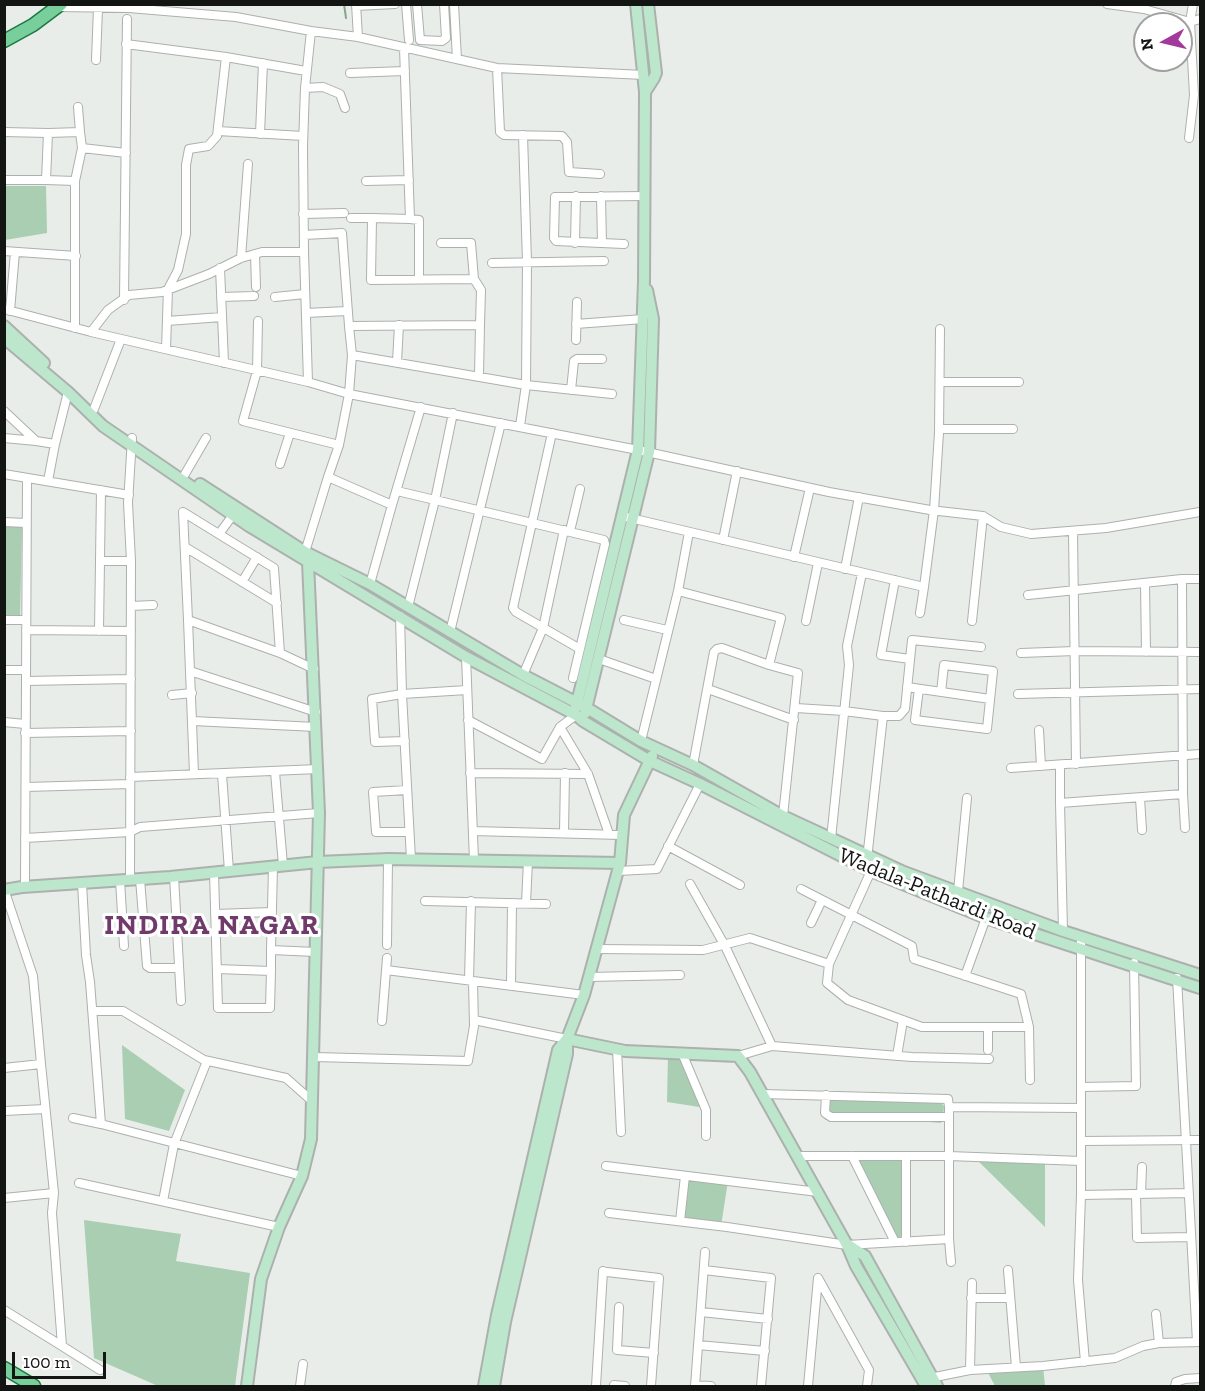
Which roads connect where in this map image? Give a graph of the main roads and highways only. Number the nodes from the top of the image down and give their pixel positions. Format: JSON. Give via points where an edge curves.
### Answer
{"nodes":[{"id":1,"x":636,"y":4,"type":"edge"},
{"id":2,"x":648,"y":4,"type":"edge"},
{"id":3,"x":59,"y":6,"type":"edge"},
{"id":4,"x":4,"y":41,"type":"edge"},
{"id":5,"x":645,"y":92,"type":"junction"},
{"id":6,"x":644,"y":281,"type":"junction"},
{"id":7,"x":4,"y":326,"type":"edge"},
{"id":8,"x":4,"y":338,"type":"edge"},
{"id":9,"x":132,"y":442,"type":"junction"},
{"id":10,"x":643,"y":451,"type":"junction"},
{"id":11,"x":627,"y":518,"type":"junction"},
{"id":12,"x":308,"y":556,"type":"junction"},
{"id":13,"x":576,"y":703,"type":"junction"},
{"id":14,"x":587,"y":708,"type":"junction"},
{"id":15,"x":580,"y":718,"type":"junction"},
{"id":16,"x":655,"y":748,"type":"junction"},
{"id":17,"x":650,"y":761,"type":"junction"},
{"id":18,"x":318,"y":862,"type":"junction"},
{"id":19,"x":619,"y":867,"type":"junction"},
{"id":20,"x":5,"y":889,"type":"edge"},
{"id":21,"x":1200,"y":975,"type":"edge"},
{"id":22,"x":1200,"y":988,"type":"edge"},
{"id":23,"x":567,"y":1039,"type":"junction"},
{"id":24,"x":4,"y":1368,"type":"edge"},
{"id":25,"x":929,"y":1383,"type":"edge"},
{"id":26,"x":34,"y":1386,"type":"edge"},
{"id":27,"x":247,"y":1386,"type":"edge"},
{"id":28,"x":484,"y":1386,"type":"edge"},
{"id":29,"x":494,"y":1386,"type":"edge"}],
"edges":[{"from":1,"to":5,"type":"main road"},
{"from":2,"to":5,"type":"main road","via":[[656,73]]},
{"from":3,"to":4,"type":"main road"},
{"from":5,"to":6,"type":"main road"},
{"from":6,"to":10,"type":"main road"},
{"from":6,"to":10,"type":"main road","via":[[653,319]]},
{"from":7,"to":9,"type":"main road"},
{"from":8,"to":9,"type":"main road","via":[[103,426]]},
{"from":9,"to":12,"type":"main road"},
{"from":9,"to":12,"type":"main road","via":[[233,515]]},
{"from":10,"to":11,"type":"main road"},
{"from":11,"to":13,"type":"main road"},
{"from":11,"to":14,"type":"main road"},
{"from":12,"to":13,"type":"main road","name":"Wadala-Pathardi Road","via":[[370,584]]},
{"from":12,"to":15,"type":"main road","name":"Wadala-Pathardi Road","via":[[466,657]]},
{"from":12,"to":18,"type":"main road","via":[[318,769]]},
{"from":13,"to":14,"type":"main road","name":"Wadala-Pathardi Road"},
{"from":13,"to":15,"type":"main road"},
{"from":14,"to":15,"type":"main road"},
{"from":14,"to":16,"type":"main road","name":"Wadala-Pathardi Road"},
{"from":15,"to":17,"type":"main road","name":"Wadala-Pathardi Road"},
{"from":16,"to":17,"type":"main road"},
{"from":16,"to":21,"type":"main road","name":"Wadala-Pathardi Road","via":[[872,858],[1063,931]]},
{"from":17,"to":19,"type":"main road","via":[[624,815]]},
{"from":17,"to":22,"type":"main road","name":"Wadala-Pathardi Road","via":[[868,869],[986,918]]},
{"from":18,"to":19,"type":"main road","via":[[474,860]]},
{"from":18,"to":20,"type":"main road"},
{"from":18,"to":27,"type":"main road","via":[[311,1138],[302,1176],[261,1279]]},
{"from":19,"to":23,"type":"main road","via":[[584,995]]},
{"from":23,"to":25,"type":"main road","via":[[617,1049],[738,1056],[818,1192],[856,1266]]},
{"from":23,"to":28,"type":"main road","via":[[558,1050]]},
{"from":23,"to":29,"type":"main road","via":[[567,1054],[505,1322]]},
{"from":24,"to":26,"type":"main road"}]}
